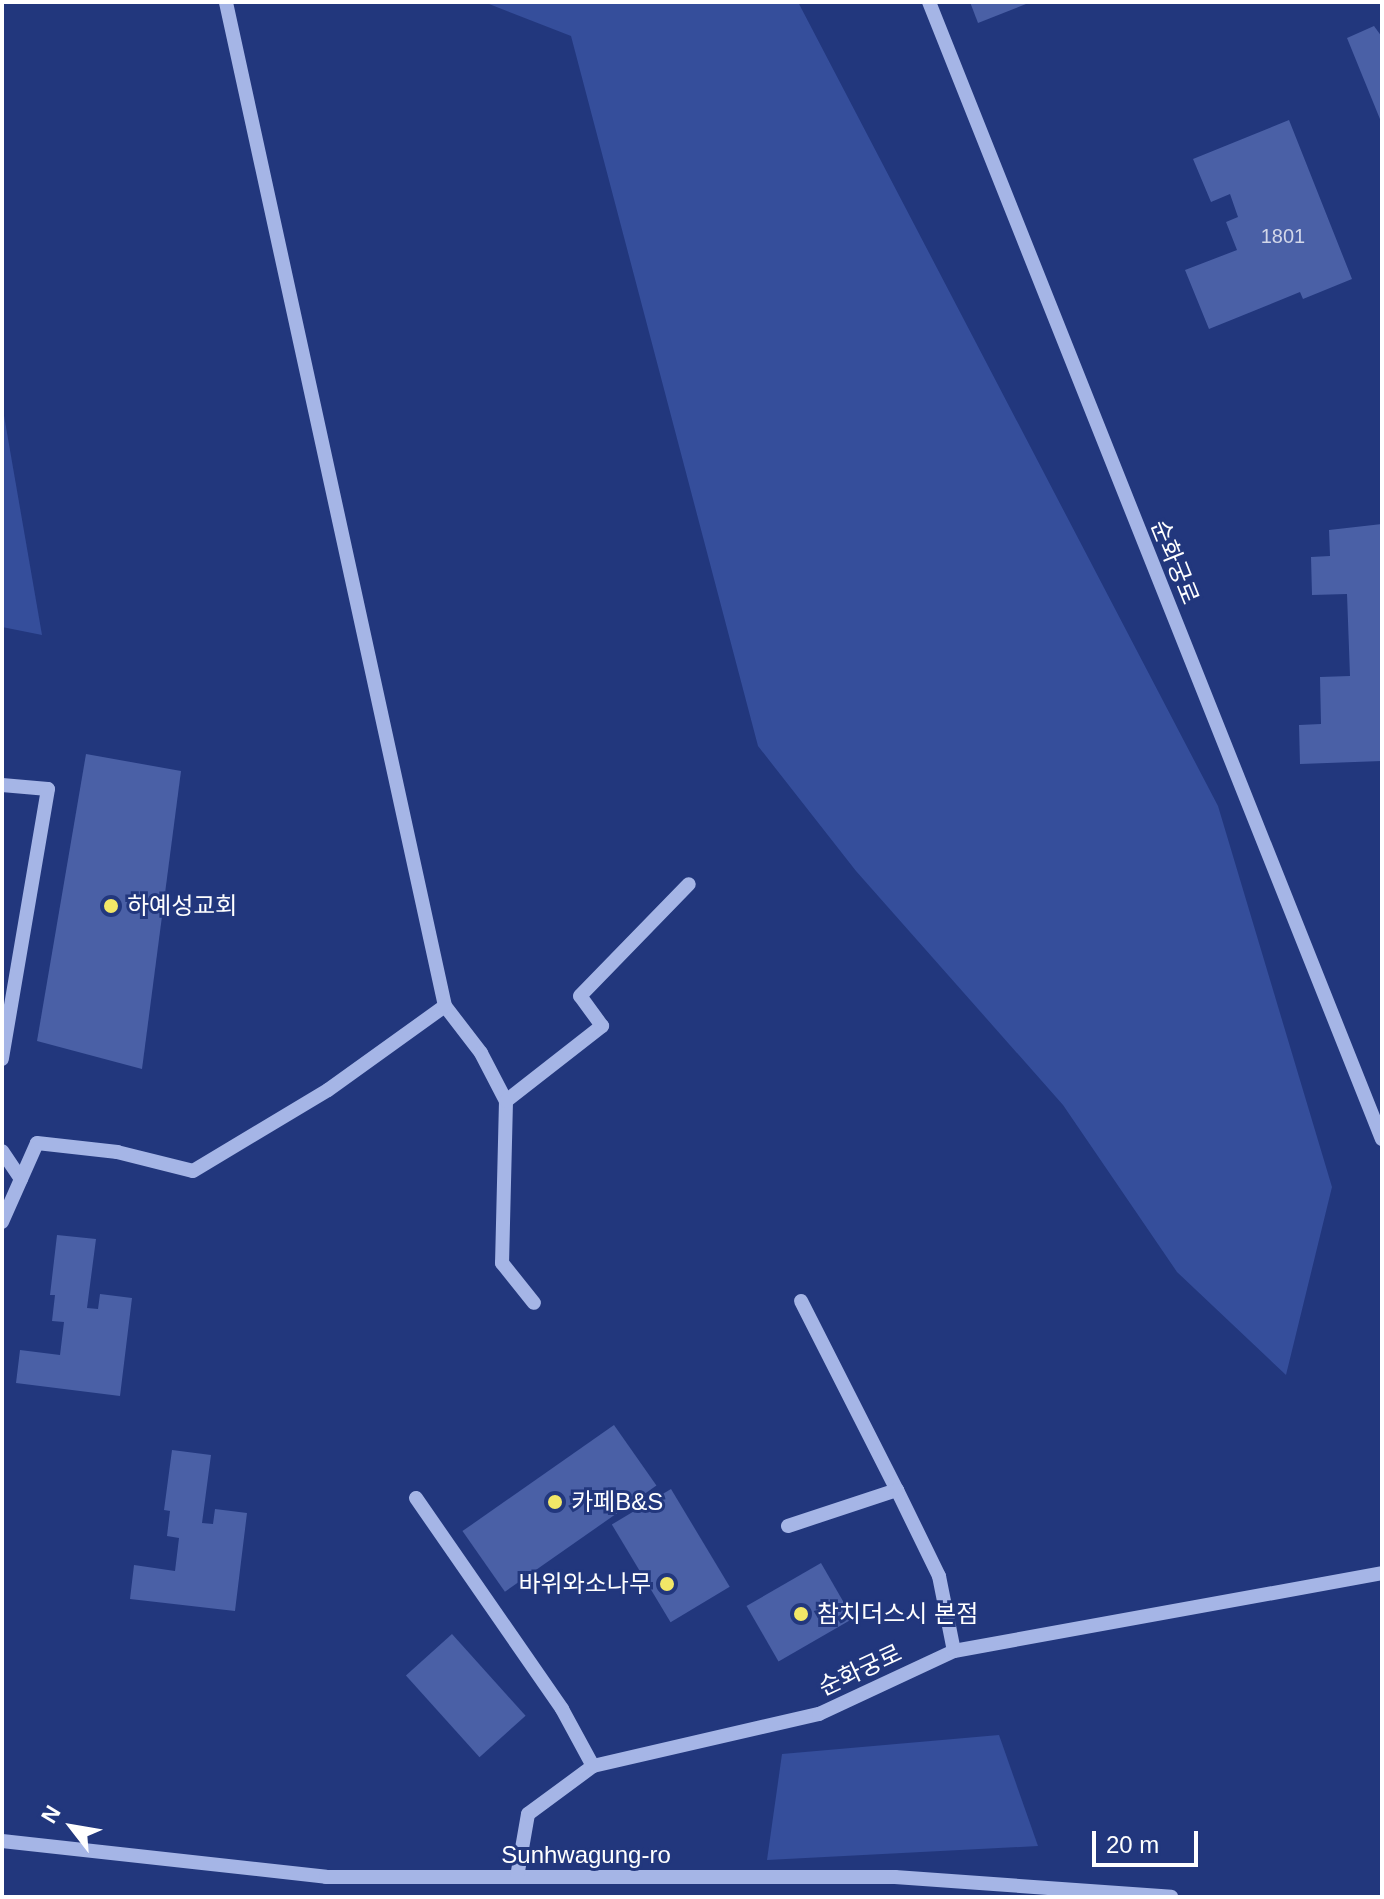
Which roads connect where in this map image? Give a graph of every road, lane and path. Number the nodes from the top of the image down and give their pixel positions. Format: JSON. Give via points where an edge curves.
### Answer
{"nodes":[{"id":1,"x":226,"y":2,"type":"edge"},
{"id":2,"x":929,"y":2,"type":"edge"},
{"id":3,"x":2,"y":785,"type":"edge"},
{"id":4,"x":689,"y":884,"type":"dead end"},
{"id":5,"x":445,"y":1006,"type":"junction"},
{"id":6,"x":2,"y":1059,"type":"edge"},
{"id":7,"x":506,"y":1101,"type":"junction"},
{"id":8,"x":1382,"y":1139,"type":"edge"},
{"id":9,"x":2,"y":1151,"type":"edge"},
{"id":10,"x":21,"y":1179,"type":"junction"},
{"id":11,"x":2,"y":1222,"type":"edge"},
{"id":12,"x":801,"y":1301,"type":"dead end"},
{"id":13,"x":534,"y":1303,"type":"dead end"},
{"id":14,"x":897,"y":1490,"type":"junction"},
{"id":15,"x":416,"y":1498,"type":"dead end"},
{"id":16,"x":788,"y":1526,"type":"dead end"},
{"id":17,"x":1382,"y":1573,"type":"edge"},
{"id":18,"x":954,"y":1651,"type":"junction"},
{"id":19,"x":593,"y":1766,"type":"junction"},
{"id":20,"x":2,"y":1841,"type":"edge"},
{"id":21,"x":517,"y":1877,"type":"junction"},
{"id":22,"x":1171,"y":1897,"type":"edge"}],
"edges":[{"from":1,"to":5,"type":"street"},
{"from":2,"to":8,"type":"street","name":"순화궁로"},
{"from":3,"to":6,"type":"street","via":[[48,789]]},
{"from":4,"to":7,"type":"street","via":[[580,996],[602,1026]]},
{"from":5,"to":7,"type":"street","via":[[481,1053]]},
{"from":5,"to":10,"type":"street","via":[[328,1090],[193,1171],[117,1152],[37,1143]]},
{"from":7,"to":13,"type":"street","via":[[502,1263]]},
{"from":9,"to":10,"type":"street"},
{"from":10,"to":11,"type":"street"},
{"from":12,"to":14,"type":"street"},
{"from":14,"to":16,"type":"street"},
{"from":14,"to":18,"type":"street","via":[[939,1576]]},
{"from":15,"to":19,"type":"street","via":[[562,1709]]},
{"from":17,"to":18,"type":"street","name":"순화궁로"},
{"from":18,"to":19,"type":"street","name":"순화궁로","via":[[819,1714]]},
{"from":19,"to":21,"type":"street","name":"순화궁로","via":[[528,1814]]},
{"from":20,"to":21,"type":"street","name":"Sunhwagung-ro","via":[[326,1877]]},
{"from":21,"to":22,"type":"street","name":"Sunhwagung-ro","via":[[895,1877]]}]}
